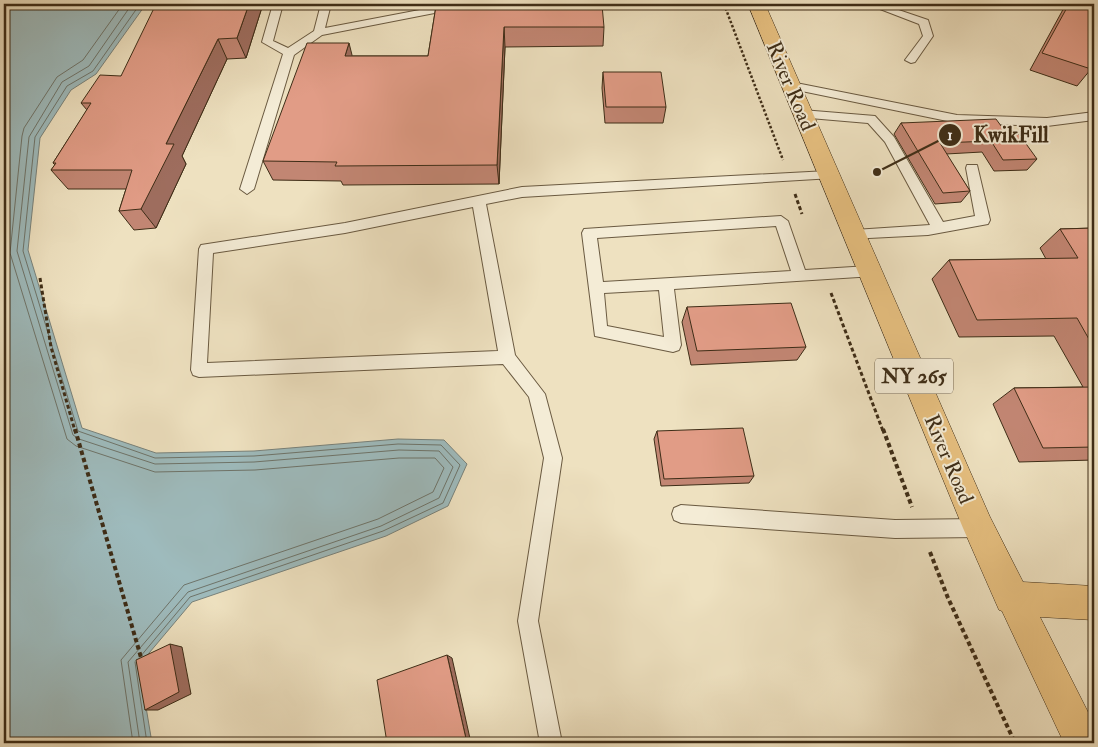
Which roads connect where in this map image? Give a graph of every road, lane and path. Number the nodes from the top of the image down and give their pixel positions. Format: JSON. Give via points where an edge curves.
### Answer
{"nodes":[{"id":1,"x":278,"y":4,"type":"edge"},
{"id":2,"x":326,"y":4,"type":"edge"},
{"id":3,"x":512,"y":4,"type":"edge"},
{"id":4,"x":724,"y":4,"type":"edge"},
{"id":5,"x":756,"y":4,"type":"edge"},
{"id":6,"x":872,"y":4,"type":"edge"},
{"id":7,"x":319,"y":32,"type":"junction"},
{"id":8,"x":289,"y":53,"type":"junction"},
{"id":9,"x":911,"y":60,"type":"dead end"},
{"id":10,"x":791,"y":86,"type":"junction"},
{"id":11,"x":802,"y":114,"type":"junction"},
{"id":12,"x":1094,"y":116,"type":"edge"},
{"id":13,"x":781,"y":155,"type":"dead end"},
{"id":14,"x":972,"y":168,"type":"dead end"},
{"id":15,"x":828,"y":175,"type":"junction"},
{"id":16,"x":247,"y":189,"type":"dead end"},
{"id":17,"x":479,"y":200,"type":"junction"},
{"id":18,"x":939,"y":228,"type":"junction"},
{"id":19,"x":854,"y":235,"type":"junction"},
{"id":20,"x":869,"y":272,"type":"junction"},
{"id":21,"x":800,"y":276,"type":"junction"},
{"id":22,"x":40,"y":278,"type":"dead end"},
{"id":23,"x":666,"y":284,"type":"junction"},
{"id":24,"x":596,"y":288,"type":"junction"},
{"id":25,"x":834,"y":299,"type":"dead end"},
{"id":26,"x":507,"y":357,"type":"junction"},
{"id":27,"x":915,"y":513,"type":"dead end"},
{"id":28,"x":681,"y":514,"type":"dead end"},
{"id":29,"x":979,"y":528,"type":"junction"},
{"id":30,"x":927,"y":545,"type":"dead end"},
{"id":31,"x":1011,"y":598,"type":"junction"},
{"id":32,"x":1094,"y":603,"type":"edge"},
{"id":33,"x":143,"y":661,"type":"edge"},
{"id":34,"x":551,"y":743,"type":"edge"},
{"id":35,"x":1015,"y":743,"type":"edge"},
{"id":36,"x":1084,"y":743,"type":"edge"}],
"edges":[{"from":1,"to":8,"type":"lane","via":[[267,42]]},
{"from":2,"to":7,"type":"lane"},
{"from":3,"to":7,"type":"lane","via":[[455,6]]},
{"from":4,"to":13,"type":"path"},
{"from":5,"to":10,"type":"main road","name":"River Road","number":"NY 265"},
{"from":6,"to":9,"type":"lane","via":[[924,22],[928,36]]},
{"from":7,"to":8,"type":"lane"},
{"from":8,"to":16,"type":"lane"},
{"from":10,"to":11,"type":"main road","name":"River Road","number":"NY 265"},
{"from":10,"to":12,"type":"lane","via":[[957,119],[1047,122]]},
{"from":11,"to":15,"type":"main road","name":"River Road","number":"NY 265"},
{"from":11,"to":18,"type":"lane","via":[[871,119],[890,140]]},
{"from":14,"to":18,"type":"lane","via":[[983,220]]},
{"from":15,"to":17,"type":"lane","via":[[522,192]]},
{"from":15,"to":19,"type":"main road","name":"River Road","number":"NY 265"},
{"from":17,"to":26,"type":"lane"},
{"from":17,"to":26,"type":"lane","via":[[345,228],[206,249],[199,370]]},
{"from":18,"to":19,"type":"lane"},
{"from":19,"to":20,"type":"main road","name":"River Road","number":"NY 265"},
{"from":20,"to":21,"type":"lane"},
{"from":20,"to":29,"type":"main road","name":"River Road","number":"NY 265"},
{"from":21,"to":23,"type":"lane"},
{"from":21,"to":24,"type":"lane","via":[[781,221],[590,233]]},
{"from":22,"to":33,"type":"path","via":[[51,347]]},
{"from":23,"to":24,"type":"lane"},
{"from":23,"to":24,"type":"lane","via":[[673,345],[600,331]]},
{"from":25,"to":27,"type":"path"},
{"from":26,"to":34,"type":"lane","via":[[537,394],[553,458],[528,621]]},
{"from":28,"to":29,"type":"lane","via":[[895,529]]},
{"from":29,"to":31,"type":"main road","name":"River Road","number":"NY 265"},
{"from":30,"to":35,"type":"path"},
{"from":31,"to":32,"type":"main road"},
{"from":31,"to":36,"type":"main road","name":"River Road","number":"NY 265"}]}
